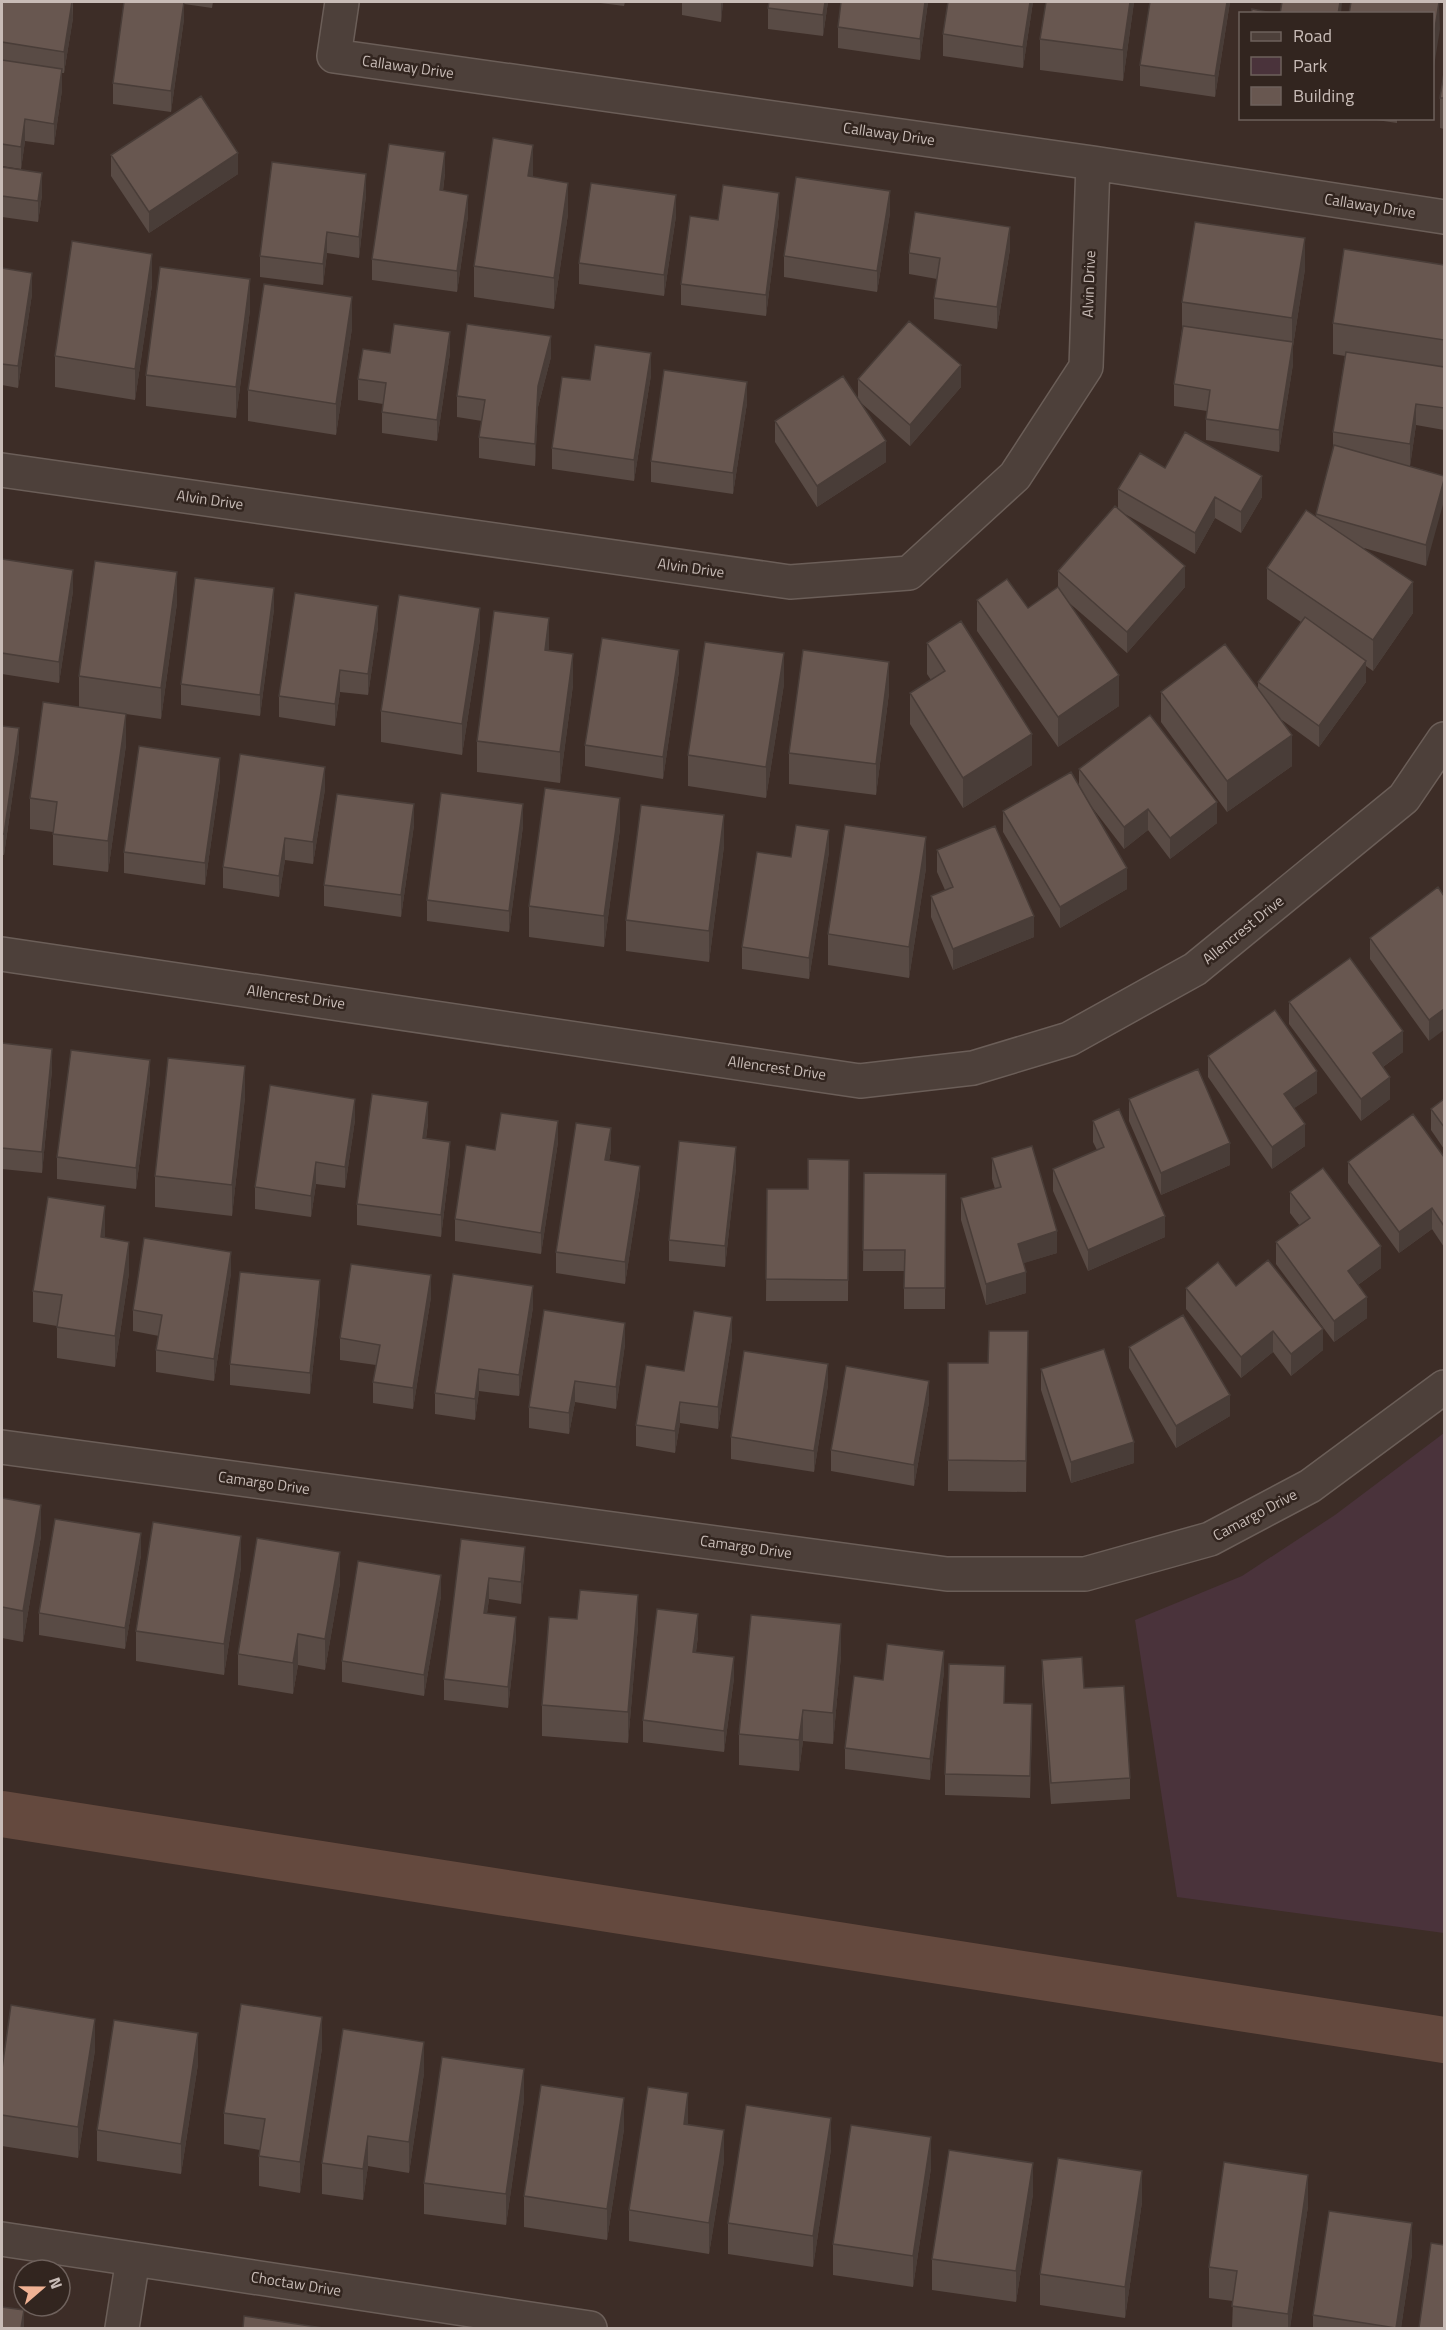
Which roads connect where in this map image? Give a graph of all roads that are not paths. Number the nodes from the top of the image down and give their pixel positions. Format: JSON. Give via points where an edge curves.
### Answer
{"nodes":[{"id":1,"x":342,"y":2,"type":"edge"},
{"id":2,"x":1093,"y":163,"type":"junction"},
{"id":3,"x":1444,"y":217,"type":"edge"},
{"id":4,"x":2,"y":470,"type":"edge"},
{"id":5,"x":1444,"y":739,"type":"edge"},
{"id":6,"x":2,"y":954,"type":"edge"},
{"id":7,"x":1444,"y":1388,"type":"edge"},
{"id":8,"x":2,"y":1447,"type":"edge"},
{"id":9,"x":2,"y":2239,"type":"edge"},
{"id":10,"x":133,"y":2259,"type":"junction"},
{"id":11,"x":122,"y":2328,"type":"edge"},
{"id":12,"x":590,"y":2328,"type":"edge"}],
"edges":[{"from":1,"to":2,"type":"street","name":"Callaway Drive","via":[[334,56]]},
{"from":2,"to":3,"type":"street","name":"Callaway Drive"},
{"from":2,"to":4,"type":"street","name":"Alvin Drive","via":[[1086,367],[1016,476],[909,573],[790,582]]},
{"from":5,"to":6,"type":"street","name":"Allencrest Drive","via":[[1404,798],[1195,969],[1069,1039],[973,1068],[860,1081]]},
{"from":7,"to":8,"type":"street","name":"Camargo Drive","via":[[1310,1486],[1210,1539],[1085,1574],[947,1574]]},
{"from":9,"to":10,"type":"street","name":"Choctaw Drive"},
{"from":10,"to":11,"type":"street"},
{"from":10,"to":12,"type":"street","name":"Choctaw Drive"}]}
